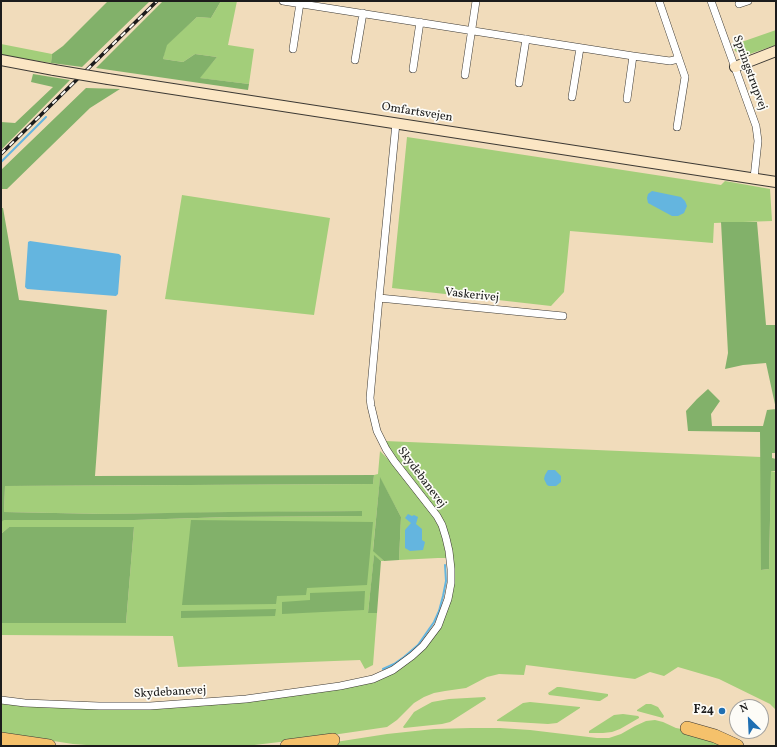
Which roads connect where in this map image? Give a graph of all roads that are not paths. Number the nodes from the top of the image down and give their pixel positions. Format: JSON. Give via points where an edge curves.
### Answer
{"nodes":[{"id":1,"x":283,"y":1,"type":"edge"},
{"id":2,"x":476,"y":1,"type":"edge"},
{"id":3,"x":659,"y":1,"type":"edge"},
{"id":4,"x":711,"y":1,"type":"edge"},
{"id":5,"x":748,"y":1,"type":"edge"},
{"id":6,"x":300,"y":3,"type":"junction"},
{"id":7,"x":739,"y":4,"type":"dead end"},
{"id":8,"x":363,"y":13,"type":"junction"},
{"id":9,"x":420,"y":22,"type":"junction"},
{"id":10,"x":472,"y":30,"type":"junction"},
{"id":11,"x":526,"y":39,"type":"junction"},
{"id":12,"x":580,"y":48,"type":"junction"},
{"id":13,"x":293,"y":49,"type":"dead end"},
{"id":14,"x":776,"y":51,"type":"edge"},
{"id":15,"x":632,"y":56,"type":"junction"},
{"id":16,"x":678,"y":59,"type":"junction"},
{"id":17,"x":355,"y":60,"type":"dead end"},
{"id":18,"x":1,"y":62,"type":"edge"},
{"id":19,"x":735,"y":67,"type":"junction"},
{"id":20,"x":413,"y":69,"type":"dead end"},
{"id":21,"x":465,"y":75,"type":"dead end"},
{"id":22,"x":519,"y":83,"type":"dead end"},
{"id":23,"x":572,"y":96,"type":"dead end"},
{"id":24,"x":627,"y":99,"type":"dead end"},
{"id":25,"x":396,"y":123,"type":"junction"},
{"id":26,"x":677,"y":127,"type":"dead end"},
{"id":27,"x":754,"y":178,"type":"junction"},
{"id":28,"x":776,"y":182,"type":"edge"},
{"id":29,"x":379,"y":298,"type":"junction"},
{"id":30,"x":563,"y":316,"type":"dead end"},
{"id":31,"x":1,"y":700,"type":"edge"},
{"id":32,"x":688,"y":728,"type":"dead end"},
{"id":33,"x":1,"y":739,"type":"edge"},
{"id":34,"x":332,"y":740,"type":"dead end"},
{"id":35,"x":49,"y":746,"type":"edge"},
{"id":36,"x":287,"y":746,"type":"edge"},
{"id":37,"x":738,"y":746,"type":"edge"}],
"edges":[{"from":1,"to":6,"type":"street"},
{"from":2,"to":10,"type":"street"},
{"from":3,"to":16,"type":"street"},
{"from":4,"to":19,"type":"street","name":"Springstrupvej"},
{"from":5,"to":7,"type":"street"},
{"from":6,"to":8,"type":"street"},
{"from":6,"to":13,"type":"street"},
{"from":8,"to":9,"type":"street"},
{"from":8,"to":17,"type":"street"},
{"from":9,"to":10,"type":"street"},
{"from":9,"to":20,"type":"street"},
{"from":10,"to":11,"type":"street"},
{"from":10,"to":21,"type":"street"},
{"from":11,"to":12,"type":"street"},
{"from":11,"to":22,"type":"street"},
{"from":12,"to":15,"type":"street"},
{"from":12,"to":23,"type":"street"},
{"from":14,"to":19,"type":"main road"},
{"from":15,"to":16,"type":"street","via":[[670,61]]},
{"from":15,"to":24,"type":"street"},
{"from":16,"to":26,"type":"street","via":[[685,77]]},
{"from":18,"to":25,"type":"main road","name":"Omfartsvejen","bridge":true},
{"from":19,"to":27,"type":"street","name":"Springstrupvej","via":[[757,132],[758,148]]},
{"from":25,"to":27,"type":"main road","name":"Omfartsvejen"},
{"from":25,"to":29,"type":"street","name":"Skydebanevej"},
{"from":27,"to":28,"type":"main road","name":"Omfartsvejen"},
{"from":29,"to":30,"type":"street","name":"Vaskerivej"},
{"from":29,"to":31,"type":"street","name":"Skydebanevej","via":[[370,398],[373,419],[380,438],[394,461],[437,516],[449,551],[451,583],[448,599],[438,626],[423,646],[397,667],[372,679],[246,699],[120,706]]},
{"from":32,"to":37,"type":"highway"},
{"from":33,"to":35,"type":"highway"},
{"from":34,"to":36,"type":"highway"}]}
